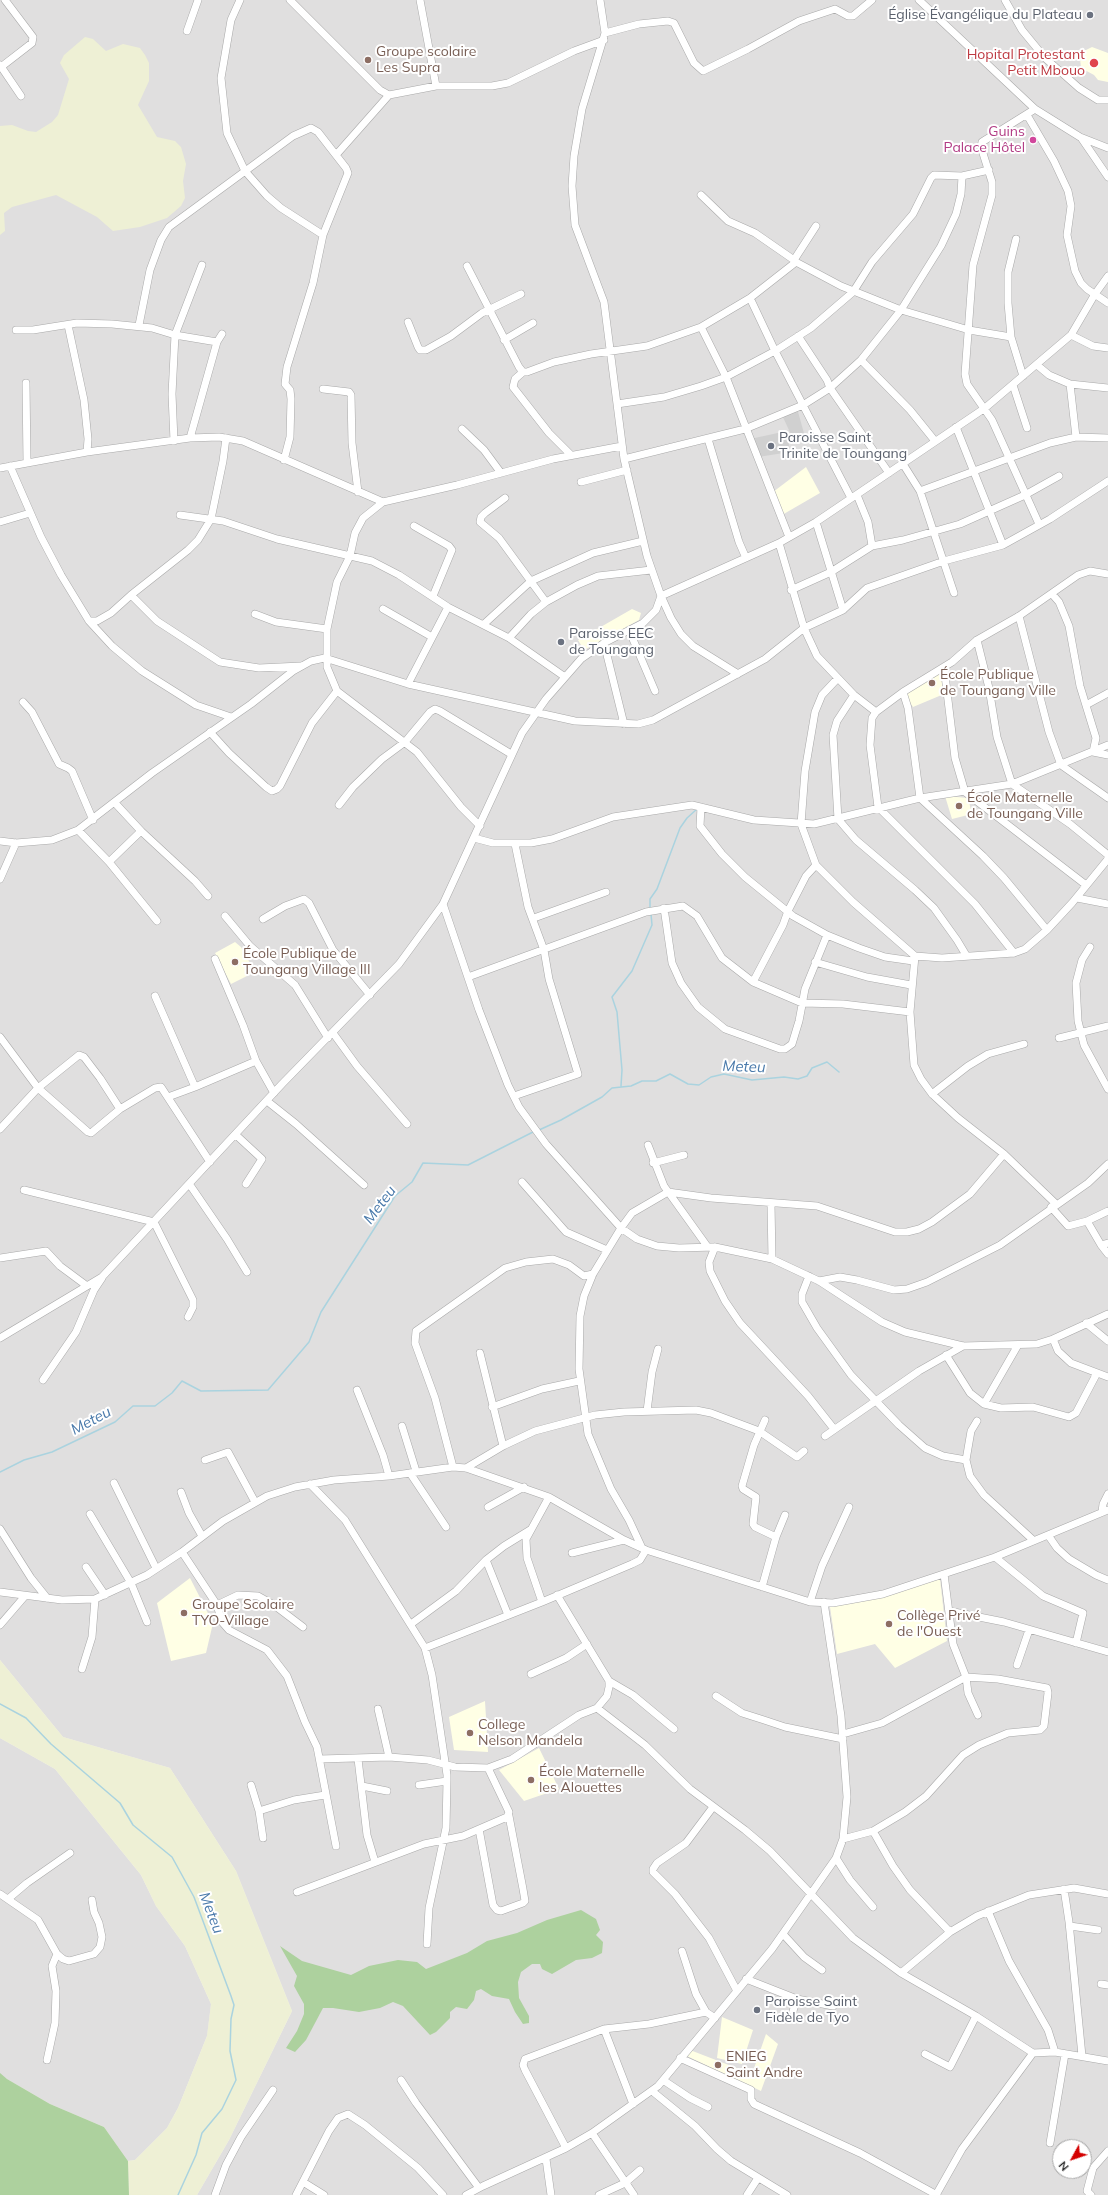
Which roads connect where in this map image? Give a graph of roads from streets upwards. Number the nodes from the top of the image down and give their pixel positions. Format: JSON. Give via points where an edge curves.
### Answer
{"nodes":[{"id":1,"x":5,"y":0,"type":"edge"},
{"id":2,"x":198,"y":0,"type":"edge"},
{"id":3,"x":240,"y":0,"type":"edge"},
{"id":4,"x":290,"y":0,"type":"edge"},
{"id":5,"x":420,"y":0,"type":"edge"},
{"id":6,"x":600,"y":0,"type":"edge"},
{"id":7,"x":872,"y":0,"type":"edge"},
{"id":8,"x":919,"y":0,"type":"edge"},
{"id":9,"x":1005,"y":0,"type":"edge"},
{"id":10,"x":187,"y":31,"type":"dead end"},
{"id":11,"x":604,"y":36,"type":"junction"},
{"id":12,"x":0,"y":66,"type":"edge"},
{"id":13,"x":436,"y":86,"type":"junction"},
{"id":14,"x":389,"y":95,"type":"junction"},
{"id":15,"x":21,"y":96,"type":"dead end"},
{"id":16,"x":1108,"y":100,"type":"edge"},
{"id":17,"x":1035,"y":109,"type":"junction"},
{"id":18,"x":1027,"y":115,"type":"junction"},
{"id":19,"x":1080,"y":137,"type":"junction"},
{"id":20,"x":1108,"y":148,"type":"edge"},
{"id":21,"x":336,"y":155,"type":"junction"},
{"id":22,"x":989,"y":170,"type":"junction"},
{"id":23,"x":245,"y":171,"type":"junction"},
{"id":24,"x":962,"y":176,"type":"junction"},
{"id":25,"x":1108,"y":177,"type":"edge"},
{"id":26,"x":701,"y":195,"type":"dead end"},
{"id":27,"x":816,"y":226,"type":"dead end"},
{"id":28,"x":323,"y":235,"type":"junction"},
{"id":29,"x":1016,"y":239,"type":"dead end"},
{"id":30,"x":795,"y":261,"type":"junction"},
{"id":31,"x":202,"y":265,"type":"dead end"},
{"id":32,"x":467,"y":266,"type":"dead end"},
{"id":33,"x":1108,"y":276,"type":"edge"},
{"id":34,"x":853,"y":292,"type":"junction"},
{"id":35,"x":521,"y":294,"type":"dead end"},
{"id":36,"x":1095,"y":294,"type":"junction"},
{"id":37,"x":750,"y":298,"type":"junction"},
{"id":38,"x":1108,"y":303,"type":"edge"},
{"id":39,"x":489,"y":310,"type":"junction"},
{"id":40,"x":901,"y":310,"type":"junction"},
{"id":41,"x":408,"y":322,"type":"dead end"},
{"id":42,"x":533,"y":324,"type":"dead end"},
{"id":43,"x":68,"y":325,"type":"junction"},
{"id":44,"x":139,"y":325,"type":"junction"},
{"id":45,"x":701,"y":328,"type":"junction"},
{"id":46,"x":16,"y":330,"type":"dead end"},
{"id":47,"x":969,"y":330,"type":"junction"},
{"id":48,"x":222,"y":334,"type":"dead end"},
{"id":49,"x":175,"y":335,"type":"junction"},
{"id":50,"x":1071,"y":335,"type":"junction"},
{"id":51,"x":798,"y":336,"type":"junction"},
{"id":52,"x":1011,"y":337,"type":"junction"},
{"id":53,"x":504,"y":340,"type":"junction"},
{"id":54,"x":217,"y":342,"type":"junction"},
{"id":55,"x":1108,"y":348,"type":"edge"},
{"id":56,"x":775,"y":351,"type":"junction"},
{"id":57,"x":610,"y":352,"type":"junction"},
{"id":58,"x":861,"y":360,"type":"junction"},
{"id":59,"x":1037,"y":365,"type":"junction"},
{"id":60,"x":523,"y":372,"type":"junction"},
{"id":61,"x":1023,"y":376,"type":"junction"},
{"id":62,"x":726,"y":377,"type":"junction"},
{"id":63,"x":26,"y":383,"type":"dead end"},
{"id":64,"x":1070,"y":384,"type":"junction"},
{"id":65,"x":1013,"y":385,"type":"junction"},
{"id":66,"x":830,"y":388,"type":"junction"},
{"id":67,"x":1108,"y":388,"type":"edge"},
{"id":68,"x":323,"y":389,"type":"dead end"},
{"id":69,"x":617,"y":404,"type":"junction"},
{"id":70,"x":803,"y":405,"type":"junction"},
{"id":71,"x":985,"y":408,"type":"junction"},
{"id":72,"x":956,"y":427,"type":"junction"},
{"id":73,"x":1027,"y":428,"type":"dead end"},
{"id":74,"x":462,"y":429,"type":"dead end"},
{"id":75,"x":745,"y":429,"type":"junction"},
{"id":76,"x":1076,"y":437,"type":"junction"},
{"id":77,"x":190,"y":438,"type":"junction"},
{"id":78,"x":226,"y":438,"type":"junction"},
{"id":79,"x":1108,"y":438,"type":"edge"},
{"id":80,"x":708,"y":439,"type":"junction"},
{"id":81,"x":174,"y":441,"type":"junction"},
{"id":82,"x":935,"y":441,"type":"junction"},
{"id":83,"x":622,"y":446,"type":"junction"},
{"id":84,"x":87,"y":452,"type":"junction"},
{"id":85,"x":571,"y":455,"type":"junction"},
{"id":86,"x":624,"y":459,"type":"junction"},
{"id":87,"x":1009,"y":459,"type":"junction"},
{"id":88,"x":284,"y":460,"type":"junction"},
{"id":89,"x":27,"y":462,"type":"junction"},
{"id":90,"x":903,"y":464,"type":"junction"},
{"id":91,"x":10,"y":466,"type":"junction"},
{"id":92,"x":0,"y":468,"type":"edge"},
{"id":93,"x":627,"y":470,"type":"junction"},
{"id":94,"x":974,"y":471,"type":"junction"},
{"id":95,"x":501,"y":473,"type":"junction"},
{"id":96,"x":889,"y":473,"type":"junction"},
{"id":97,"x":1059,"y":476,"type":"dead end"},
{"id":98,"x":581,"y":482,"type":"dead end"},
{"id":99,"x":1108,"y":482,"type":"edge"},
{"id":100,"x":920,"y":491,"type":"junction"},
{"id":101,"x":358,"y":492,"type":"junction"},
{"id":102,"x":1025,"y":495,"type":"junction"},
{"id":103,"x":854,"y":496,"type":"junction"},
{"id":104,"x":505,"y":498,"type":"dead end"},
{"id":105,"x":383,"y":502,"type":"junction"},
{"id":106,"x":990,"y":512,"type":"junction"},
{"id":107,"x":30,"y":514,"type":"junction"},
{"id":108,"x":180,"y":515,"type":"dead end"},
{"id":109,"x":211,"y":519,"type":"junction"},
{"id":110,"x":0,"y":522,"type":"edge"},
{"id":111,"x":816,"y":522,"type":"junction"},
{"id":112,"x":1039,"y":524,"type":"junction"},
{"id":113,"x":414,"y":526,"type":"dead end"},
{"id":114,"x":934,"y":532,"type":"junction"},
{"id":115,"x":789,"y":537,"type":"junction"},
{"id":116,"x":643,"y":541,"type":"junction"},
{"id":117,"x":779,"y":542,"type":"junction"},
{"id":118,"x":1003,"y":545,"type":"junction"},
{"id":119,"x":872,"y":546,"type":"junction"},
{"id":120,"x":350,"y":556,"type":"junction"},
{"id":121,"x":746,"y":558,"type":"junction"},
{"id":122,"x":944,"y":561,"type":"junction"},
{"id":123,"x":651,"y":570,"type":"junction"},
{"id":124,"x":831,"y":572,"type":"junction"},
{"id":125,"x":1108,"y":574,"type":"edge"},
{"id":126,"x":531,"y":581,"type":"junction"},
{"id":127,"x":791,"y":590,"type":"junction"},
{"id":128,"x":954,"y":593,"type":"dead end"},
{"id":129,"x":1052,"y":594,"type":"junction"},
{"id":130,"x":131,"y":595,"type":"junction"},
{"id":131,"x":433,"y":596,"type":"junction"},
{"id":132,"x":661,"y":596,"type":"junction"},
{"id":133,"x":546,"y":602,"type":"junction"},
{"id":134,"x":448,"y":607,"type":"junction"},
{"id":135,"x":383,"y":609,"type":"dead end"},
{"id":136,"x":843,"y":610,"type":"junction"},
{"id":137,"x":255,"y":614,"type":"dead end"},
{"id":138,"x":1019,"y":616,"type":"junction"},
{"id":139,"x":89,"y":621,"type":"junction"},
{"id":140,"x":484,"y":624,"type":"junction"},
{"id":141,"x":804,"y":628,"type":"junction"},
{"id":142,"x":327,"y":630,"type":"junction"},
{"id":143,"x":629,"y":630,"type":"junction"},
{"id":144,"x":432,"y":637,"type":"junction"},
{"id":145,"x":509,"y":638,"type":"junction"},
{"id":146,"x":977,"y":640,"type":"junction"},
{"id":147,"x":604,"y":643,"type":"junction"},
{"id":148,"x":325,"y":658,"type":"junction"},
{"id":149,"x":301,"y":666,"type":"junction"},
{"id":150,"x":944,"y":667,"type":"junction"},
{"id":151,"x":738,"y":674,"type":"junction"},
{"id":152,"x":565,"y":677,"type":"junction"},
{"id":153,"x":838,"y":678,"type":"junction"},
{"id":154,"x":408,"y":684,"type":"junction"},
{"id":155,"x":337,"y":691,"type":"junction"},
{"id":156,"x":655,"y":691,"type":"dead end"},
{"id":157,"x":903,"y":692,"type":"junction"},
{"id":158,"x":1108,"y":693,"type":"edge"},
{"id":159,"x":854,"y":695,"type":"junction"},
{"id":160,"x":23,"y":702,"type":"dead end"},
{"id":161,"x":1086,"y":705,"type":"junction"},
{"id":162,"x":876,"y":712,"type":"junction"},
{"id":163,"x":535,"y":713,"type":"junction"},
{"id":164,"x":231,"y":717,"type":"junction"},
{"id":165,"x":624,"y":724,"type":"junction"},
{"id":166,"x":210,"y":732,"type":"junction"},
{"id":167,"x":405,"y":742,"type":"junction"},
{"id":168,"x":1108,"y":744,"type":"edge"},
{"id":169,"x":1094,"y":752,"type":"junction"},
{"id":170,"x":511,"y":754,"type":"junction"},
{"id":171,"x":1108,"y":755,"type":"edge"},
{"id":172,"x":1061,"y":765,"type":"junction"},
{"id":173,"x":1012,"y":784,"type":"junction"},
{"id":174,"x":965,"y":792,"type":"junction"},
{"id":175,"x":920,"y":798,"type":"junction"},
{"id":176,"x":1108,"y":798,"type":"edge"},
{"id":177,"x":115,"y":803,"type":"junction"},
{"id":178,"x":339,"y":805,"type":"dead end"},
{"id":179,"x":702,"y":807,"type":"junction"},
{"id":180,"x":878,"y":807,"type":"junction"},
{"id":181,"x":838,"y":819,"type":"junction"},
{"id":182,"x":93,"y":820,"type":"junction"},
{"id":183,"x":801,"y":824,"type":"junction"},
{"id":184,"x":480,"y":826,"type":"junction"},
{"id":185,"x":78,"y":830,"type":"junction"},
{"id":186,"x":141,"y":830,"type":"junction"},
{"id":187,"x":474,"y":838,"type":"junction"},
{"id":188,"x":0,"y":840,"type":"edge"},
{"id":189,"x":16,"y":843,"type":"junction"},
{"id":190,"x":515,"y":844,"type":"junction"},
{"id":191,"x":1108,"y":855,"type":"edge"},
{"id":192,"x":1108,"y":859,"type":"edge"},
{"id":193,"x":109,"y":862,"type":"junction"},
{"id":194,"x":816,"y":865,"type":"junction"},
{"id":195,"x":0,"y":879,"type":"edge"},
{"id":196,"x":1086,"y":885,"type":"junction"},
{"id":197,"x":606,"y":892,"type":"dead end"},
{"id":198,"x":208,"y":896,"type":"dead end"},
{"id":199,"x":1077,"y":898,"type":"junction"},
{"id":200,"x":443,"y":904,"type":"junction"},
{"id":201,"x":1108,"y":904,"type":"edge"},
{"id":202,"x":664,"y":908,"type":"junction"},
{"id":203,"x":788,"y":911,"type":"junction"},
{"id":204,"x":225,"y":916,"type":"dead end"},
{"id":205,"x":534,"y":918,"type":"junction"},
{"id":206,"x":263,"y":919,"type":"dead end"},
{"id":207,"x":157,"y":922,"type":"dead end"},
{"id":208,"x":1047,"y":930,"type":"junction"},
{"id":209,"x":827,"y":935,"type":"junction"},
{"id":210,"x":1090,"y":947,"type":"dead end"},
{"id":211,"x":544,"y":950,"type":"junction"},
{"id":212,"x":1014,"y":953,"type":"junction"},
{"id":213,"x":966,"y":956,"type":"junction"},
{"id":214,"x":215,"y":959,"type":"dead end"},
{"id":215,"x":914,"y":959,"type":"junction"},
{"id":216,"x":815,"y":962,"type":"junction"},
{"id":217,"x":468,"y":977,"type":"junction"},
{"id":218,"x":753,"y":982,"type":"junction"},
{"id":219,"x":911,"y":985,"type":"junction"},
{"id":220,"x":370,"y":994,"type":"junction"},
{"id":221,"x":155,"y":996,"type":"dead end"},
{"id":222,"x":802,"y":1003,"type":"junction"},
{"id":223,"x":910,"y":1012,"type":"junction"},
{"id":224,"x":1108,"y":1026,"type":"edge"},
{"id":225,"x":1080,"y":1032,"type":"junction"},
{"id":226,"x":0,"y":1036,"type":"edge"},
{"id":227,"x":331,"y":1036,"type":"junction"},
{"id":228,"x":1058,"y":1038,"type":"dead end"},
{"id":229,"x":1024,"y":1044,"type":"dead end"},
{"id":230,"x":256,"y":1061,"type":"junction"},
{"id":231,"x":195,"y":1087,"type":"junction"},
{"id":232,"x":38,"y":1088,"type":"junction"},
{"id":233,"x":1108,"y":1089,"type":"edge"},
{"id":234,"x":274,"y":1093,"type":"junction"},
{"id":235,"x":932,"y":1094,"type":"junction"},
{"id":236,"x":514,"y":1096,"type":"junction"},
{"id":237,"x":168,"y":1097,"type":"junction"},
{"id":238,"x":267,"y":1101,"type":"junction"},
{"id":239,"x":120,"y":1109,"type":"junction"},
{"id":240,"x":407,"y":1124,"type":"dead end"},
{"id":241,"x":0,"y":1130,"type":"edge"},
{"id":242,"x":236,"y":1135,"type":"junction"},
{"id":243,"x":648,"y":1145,"type":"dead end"},
{"id":244,"x":1004,"y":1154,"type":"junction"},
{"id":245,"x":684,"y":1155,"type":"dead end"},
{"id":246,"x":210,"y":1162,"type":"junction"},
{"id":247,"x":653,"y":1163,"type":"junction"},
{"id":248,"x":1108,"y":1164,"type":"edge"},
{"id":249,"x":522,"y":1182,"type":"dead end"},
{"id":250,"x":246,"y":1184,"type":"dead end"},
{"id":251,"x":190,"y":1185,"type":"junction"},
{"id":252,"x":364,"y":1185,"type":"dead end"},
{"id":253,"x":24,"y":1190,"type":"dead end"},
{"id":254,"x":668,"y":1192,"type":"junction"},
{"id":255,"x":771,"y":1204,"type":"junction"},
{"id":256,"x":1054,"y":1206,"type":"junction"},
{"id":257,"x":1108,"y":1211,"type":"edge"},
{"id":258,"x":1087,"y":1221,"type":"junction"},
{"id":259,"x":154,"y":1222,"type":"junction"},
{"id":260,"x":621,"y":1228,"type":"junction"},
{"id":261,"x":1104,"y":1244,"type":"edge"},
{"id":262,"x":707,"y":1246,"type":"junction"},
{"id":263,"x":715,"y":1246,"type":"junction"},
{"id":264,"x":607,"y":1250,"type":"junction"},
{"id":265,"x":1108,"y":1254,"type":"edge"},
{"id":266,"x":0,"y":1258,"type":"edge"},
{"id":267,"x":772,"y":1259,"type":"junction"},
{"id":268,"x":247,"y":1272,"type":"dead end"},
{"id":269,"x":593,"y":1274,"type":"junction"},
{"id":270,"x":809,"y":1276,"type":"junction"},
{"id":271,"x":102,"y":1277,"type":"junction"},
{"id":272,"x":819,"y":1281,"type":"junction"},
{"id":273,"x":87,"y":1286,"type":"junction"},
{"id":274,"x":1108,"y":1314,"type":"edge"},
{"id":275,"x":188,"y":1317,"type":"dead end"},
{"id":276,"x":1086,"y":1323,"type":"junction"},
{"id":277,"x":0,"y":1338,"type":"edge"},
{"id":278,"x":1053,"y":1339,"type":"junction"},
{"id":279,"x":1108,"y":1341,"type":"edge"},
{"id":280,"x":1018,"y":1345,"type":"junction"},
{"id":281,"x":963,"y":1346,"type":"junction"},
{"id":282,"x":658,"y":1349,"type":"dead end"},
{"id":283,"x":480,"y":1353,"type":"dead end"},
{"id":284,"x":946,"y":1355,"type":"junction"},
{"id":285,"x":1097,"y":1373,"type":"junction"},
{"id":286,"x":1108,"y":1377,"type":"edge"},
{"id":287,"x":43,"y":1380,"type":"dead end"},
{"id":288,"x":579,"y":1381,"type":"junction"},
{"id":289,"x":357,"y":1390,"type":"dead end"},
{"id":290,"x":876,"y":1400,"type":"junction"},
{"id":291,"x":984,"y":1404,"type":"junction"},
{"id":292,"x":492,"y":1408,"type":"junction"},
{"id":293,"x":647,"y":1411,"type":"junction"},
{"id":294,"x":586,"y":1418,"type":"junction"},
{"id":295,"x":765,"y":1420,"type":"dead end"},
{"id":296,"x":977,"y":1421,"type":"dead end"},
{"id":297,"x":402,"y":1426,"type":"dead end"},
{"id":298,"x":834,"y":1429,"type":"junction"},
{"id":299,"x":759,"y":1431,"type":"junction"},
{"id":300,"x":824,"y":1436,"type":"dead end"},
{"id":301,"x":503,"y":1446,"type":"junction"},
{"id":302,"x":804,"y":1451,"type":"dead end"},
{"id":303,"x":204,"y":1460,"type":"dead end"},
{"id":304,"x":966,"y":1460,"type":"junction"},
{"id":305,"x":453,"y":1467,"type":"junction"},
{"id":306,"x":466,"y":1468,"type":"junction"},
{"id":307,"x":413,"y":1472,"type":"junction"},
{"id":308,"x":389,"y":1476,"type":"junction"},
{"id":309,"x":114,"y":1483,"type":"dead end"},
{"id":310,"x":310,"y":1484,"type":"junction"},
{"id":311,"x":524,"y":1487,"type":"junction"},
{"id":312,"x":181,"y":1492,"type":"dead end"},
{"id":313,"x":1108,"y":1494,"type":"edge"},
{"id":314,"x":549,"y":1497,"type":"junction"},
{"id":315,"x":255,"y":1502,"type":"junction"},
{"id":316,"x":488,"y":1507,"type":"dead end"},
{"id":317,"x":849,"y":1507,"type":"dead end"},
{"id":318,"x":1105,"y":1511,"type":"edge"},
{"id":319,"x":90,"y":1514,"type":"dead end"},
{"id":320,"x":785,"y":1514,"type":"dead end"},
{"id":321,"x":446,"y":1527,"type":"dead end"},
{"id":322,"x":0,"y":1529,"type":"edge"},
{"id":323,"x":530,"y":1530,"type":"junction"},
{"id":324,"x":1048,"y":1535,"type":"junction"},
{"id":325,"x":202,"y":1536,"type":"junction"},
{"id":326,"x":776,"y":1537,"type":"junction"},
{"id":327,"x":624,"y":1540,"type":"junction"},
{"id":328,"x":1033,"y":1540,"type":"junction"},
{"id":329,"x":644,"y":1549,"type":"junction"},
{"id":330,"x":182,"y":1552,"type":"junction"},
{"id":331,"x":572,"y":1553,"type":"dead end"},
{"id":332,"x":995,"y":1557,"type":"junction"},
{"id":333,"x":486,"y":1560,"type":"junction"},
{"id":334,"x":86,"y":1567,"type":"dead end"},
{"id":335,"x":156,"y":1568,"type":"junction"},
{"id":336,"x":944,"y":1574,"type":"junction"},
{"id":337,"x":1108,"y":1580,"type":"edge"},
{"id":338,"x":131,"y":1583,"type":"junction"},
{"id":339,"x":762,"y":1587,"type":"junction"},
{"id":340,"x":0,"y":1592,"type":"edge"},
{"id":341,"x":105,"y":1595,"type":"junction"},
{"id":342,"x":557,"y":1595,"type":"junction"},
{"id":343,"x":25,"y":1596,"type":"junction"},
{"id":344,"x":47,"y":1598,"type":"junction"},
{"id":345,"x":95,"y":1599,"type":"junction"},
{"id":346,"x":542,"y":1602,"type":"junction"},
{"id":347,"x":810,"y":1602,"type":"junction"},
{"id":348,"x":824,"y":1602,"type":"junction"},
{"id":349,"x":217,"y":1605,"type":"junction"},
{"id":350,"x":949,"y":1611,"type":"junction"},
{"id":351,"x":508,"y":1615,"type":"junction"},
{"id":352,"x":147,"y":1622,"type":"dead end"},
{"id":353,"x":410,"y":1624,"type":"junction"},
{"id":354,"x":0,"y":1625,"type":"edge"},
{"id":355,"x":303,"y":1627,"type":"dead end"},
{"id":356,"x":1029,"y":1630,"type":"junction"},
{"id":357,"x":587,"y":1644,"type":"junction"},
{"id":358,"x":1076,"y":1644,"type":"junction"},
{"id":359,"x":425,"y":1648,"type":"junction"},
{"id":360,"x":1108,"y":1652,"type":"edge"},
{"id":361,"x":1017,"y":1664,"type":"dead end"},
{"id":362,"x":82,"y":1669,"type":"dead end"},
{"id":363,"x":531,"y":1674,"type":"dead end"},
{"id":364,"x":966,"y":1678,"type":"junction"},
{"id":365,"x":609,"y":1681,"type":"junction"},
{"id":366,"x":716,"y":1696,"type":"dead end"},
{"id":367,"x":597,"y":1708,"type":"junction"},
{"id":368,"x":378,"y":1709,"type":"dead end"},
{"id":369,"x":978,"y":1715,"type":"dead end"},
{"id":370,"x":674,"y":1729,"type":"dead end"},
{"id":371,"x":843,"y":1737,"type":"junction"},
{"id":372,"x":389,"y":1757,"type":"junction"},
{"id":373,"x":320,"y":1759,"type":"junction"},
{"id":374,"x":358,"y":1759,"type":"junction"},
{"id":375,"x":446,"y":1765,"type":"junction"},
{"id":376,"x":488,"y":1768,"type":"junction"},
{"id":377,"x":447,"y":1781,"type":"junction"},
{"id":378,"x":251,"y":1785,"type":"dead end"},
{"id":379,"x":419,"y":1785,"type":"dead end"},
{"id":380,"x":362,"y":1786,"type":"junction"},
{"id":381,"x":387,"y":1791,"type":"dead end"},
{"id":382,"x":325,"y":1795,"type":"junction"},
{"id":383,"x":714,"y":1807,"type":"junction"},
{"id":384,"x":260,"y":1811,"type":"junction"},
{"id":385,"x":509,"y":1816,"type":"junction"},
{"id":386,"x":479,"y":1829,"type":"junction"},
{"id":387,"x":872,"y":1831,"type":"junction"},
{"id":388,"x":263,"y":1838,"type":"dead end"},
{"id":389,"x":444,"y":1840,"type":"junction"},
{"id":390,"x":843,"y":1840,"type":"junction"},
{"id":391,"x":336,"y":1846,"type":"dead end"},
{"id":392,"x":70,"y":1853,"type":"dead end"},
{"id":393,"x":836,"y":1858,"type":"junction"},
{"id":394,"x":375,"y":1862,"type":"junction"},
{"id":395,"x":1064,"y":1889,"type":"junction"},
{"id":396,"x":296,"y":1892,"type":"dead end"},
{"id":397,"x":0,"y":1894,"type":"edge"},
{"id":398,"x":810,"y":1894,"type":"junction"},
{"id":399,"x":1108,"y":1894,"type":"edge"},
{"id":400,"x":8,"y":1899,"type":"junction"},
{"id":401,"x":92,"y":1900,"type":"dead end"},
{"id":402,"x":873,"y":1907,"type":"dead end"},
{"id":403,"x":988,"y":1911,"type":"junction"},
{"id":404,"x":1070,"y":1926,"type":"junction"},
{"id":405,"x":1098,"y":1930,"type":"dead end"},
{"id":406,"x":950,"y":1932,"type":"junction"},
{"id":407,"x":783,"y":1934,"type":"junction"},
{"id":408,"x":427,"y":1944,"type":"dead end"},
{"id":409,"x":682,"y":1951,"type":"dead end"},
{"id":410,"x":57,"y":1954,"type":"junction"},
{"id":411,"x":822,"y":1970,"type":"dead end"},
{"id":412,"x":901,"y":1973,"type":"junction"},
{"id":413,"x":746,"y":1979,"type":"junction"},
{"id":414,"x":737,"y":1991,"type":"junction"},
{"id":415,"x":797,"y":1999,"type":"junction"},
{"id":416,"x":833,"y":2006,"type":"dead end"},
{"id":417,"x":793,"y":2011,"type":"dead end"},
{"id":418,"x":706,"y":2012,"type":"junction"},
{"id":419,"x":976,"y":2016,"type":"junction"},
{"id":420,"x":715,"y":2018,"type":"junction"},
{"id":421,"x":604,"y":2029,"type":"junction"},
{"id":422,"x":1055,"y":2052,"type":"junction"},
{"id":423,"x":1033,"y":2053,"type":"junction"},
{"id":424,"x":925,"y":2054,"type":"dead end"},
{"id":425,"x":1065,"y":2054,"type":"junction"},
{"id":426,"x":1082,"y":2056,"type":"junction"},
{"id":427,"x":680,"y":2058,"type":"junction"},
{"id":428,"x":47,"y":2060,"type":"dead end"},
{"id":429,"x":1108,"y":2061,"type":"edge"},
{"id":430,"x":401,"y":2080,"type":"dead end"},
{"id":431,"x":663,"y":2080,"type":"junction"},
{"id":432,"x":273,"y":2090,"type":"dead end"},
{"id":433,"x":652,"y":2091,"type":"junction"},
{"id":434,"x":633,"y":2104,"type":"junction"},
{"id":435,"x":708,"y":2107,"type":"dead end"},
{"id":436,"x":592,"y":2133,"type":"junction"},
{"id":437,"x":1050,"y":2144,"type":"dead end"},
{"id":438,"x":566,"y":2148,"type":"junction"},
{"id":439,"x":1108,"y":2151,"type":"edge"},
{"id":440,"x":546,"y":2159,"type":"junction"},
{"id":441,"x":640,"y":2170,"type":"dead end"},
{"id":442,"x":758,"y":2178,"type":"junction"},
{"id":443,"x":303,"y":2182,"type":"junction"},
{"id":444,"x":625,"y":2183,"type":"junction"},
{"id":445,"x":479,"y":2188,"type":"junction"},
{"id":446,"x":216,"y":2195,"type":"edge"},
{"id":447,"x":296,"y":2195,"type":"edge"},
{"id":448,"x":324,"y":2195,"type":"edge"},
{"id":449,"x":443,"y":2195,"type":"edge"},
{"id":450,"x":466,"y":2195,"type":"edge"},
{"id":451,"x":551,"y":2195,"type":"edge"},
{"id":452,"x":599,"y":2195,"type":"edge"},
{"id":453,"x":634,"y":2195,"type":"edge"},
{"id":454,"x":747,"y":2195,"type":"edge"},
{"id":455,"x":787,"y":2195,"type":"edge"},
{"id":456,"x":936,"y":2195,"type":"edge"},
{"id":457,"x":1091,"y":2195,"type":"edge"}],
"edges":[{"from":1,"to":12,"type":"street","via":[[33,37],[32,43]]},
{"from":2,"to":10,"type":"street"},
{"from":3,"to":23,"type":"street","via":[[230,20],[221,78],[227,133]]},
{"from":4,"to":14,"type":"street","via":[[380,90]]},
{"from":5,"to":13,"type":"street"},
{"from":6,"to":11,"type":"street"},
{"from":7,"to":11,"type":"street","via":[[853,16],[835,9],[799,21],[703,71],[694,63],[674,23],[668,21],[639,24]]},
{"from":8,"to":17,"type":"street"},
{"from":9,"to":16,"type":"street","via":[[1022,30],[1049,62],[1098,100]]},
{"from":11,"to":13,"type":"street","via":[[508,83],[492,86]]},
{"from":11,"to":57,"type":"street","via":[[579,121],[572,200],[575,225],[604,302]]},
{"from":12,"to":15,"type":"street"},
{"from":13,"to":14,"type":"street"},
{"from":14,"to":21,"type":"street"},
{"from":17,"to":18,"type":"street"},
{"from":17,"to":19,"type":"street"},
{"from":18,"to":22,"type":"street","via":[[982,142],[981,147]]},
{"from":18,"to":36,"type":"street","via":[[1068,191],[1071,206],[1067,235],[1075,271],[1081,283]]},
{"from":19,"to":20,"type":"street"},
{"from":19,"to":25,"type":"street"},
{"from":21,"to":23,"type":"street","via":[[318,132],[311,128],[293,136]]},
{"from":21,"to":28,"type":"street","via":[[348,173]]},
{"from":22,"to":24,"type":"street"},
{"from":22,"to":47,"type":"street","via":[[992,196],[974,265]]},
{"from":23,"to":28,"type":"street","via":[[281,208]]},
{"from":23,"to":44,"type":"street","via":[[169,227],[161,240],[150,270]]},
{"from":24,"to":34,"type":"street","via":[[934,175],[931,178],[913,214],[872,262]]},
{"from":24,"to":40,"type":"street","via":[[956,214],[941,246]]},
{"from":26,"to":30,"type":"street","via":[[728,221],[755,232]]},
{"from":27,"to":30,"type":"street"},
{"from":28,"to":88,"type":"street","via":[[313,283],[287,367],[285,384],[290,390],[291,399],[290,437]]},
{"from":29,"to":52,"type":"street","via":[[1008,272]]},
{"from":30,"to":34,"type":"street"},
{"from":30,"to":37,"type":"street"},
{"from":31,"to":49,"type":"street"},
{"from":32,"to":39,"type":"street"},
{"from":33,"to":36,"type":"street"},
{"from":34,"to":40,"type":"street"},
{"from":34,"to":51,"type":"street"},
{"from":35,"to":39,"type":"street"},
{"from":36,"to":38,"type":"street"},
{"from":36,"to":50,"type":"street"},
{"from":37,"to":45,"type":"street"},
{"from":37,"to":56,"type":"street"},
{"from":39,"to":41,"type":"street","via":[[426,350],[420,350],[418,347]]},
{"from":39,"to":53,"type":"street"},
{"from":40,"to":47,"type":"street"},
{"from":40,"to":58,"type":"street"},
{"from":42,"to":53,"type":"street"},
{"from":43,"to":44,"type":"street"},
{"from":43,"to":46,"type":"street"},
{"from":43,"to":84,"type":"street","via":[[84,400]]},
{"from":44,"to":49,"type":"street","via":[[165,330]]},
{"from":45,"to":57,"type":"street","via":[[647,346]]},
{"from":45,"to":62,"type":"street"},
{"from":47,"to":52,"type":"street"},
{"from":47,"to":71,"type":"street","via":[[967,384]]},
{"from":48,"to":54,"type":"street"},
{"from":49,"to":54,"type":"street"},
{"from":49,"to":81,"type":"street","via":[[172,394]]},
{"from":50,"to":55,"type":"street","via":[[1093,346]]},
{"from":50,"to":59,"type":"street"},
{"from":51,"to":56,"type":"street"},
{"from":51,"to":66,"type":"street"},
{"from":52,"to":61,"type":"street"},
{"from":53,"to":60,"type":"street"},
{"from":54,"to":77,"type":"street"},
{"from":56,"to":62,"type":"street"},
{"from":56,"to":70,"type":"street"},
{"from":57,"to":60,"type":"street","via":[[570,358]]},
{"from":57,"to":69,"type":"street"},
{"from":58,"to":66,"type":"street"},
{"from":58,"to":82,"type":"street","via":[[910,410]]},
{"from":59,"to":61,"type":"street"},
{"from":59,"to":64,"type":"street","via":[[1049,375]]},
{"from":60,"to":85,"type":"street","via":[[515,379],[513,387],[549,433]]},
{"from":61,"to":65,"type":"street"},
{"from":62,"to":69,"type":"street","via":[[664,397]]},
{"from":62,"to":75,"type":"street"},
{"from":63,"to":89,"type":"street"},
{"from":64,"to":67,"type":"street"},
{"from":64,"to":76,"type":"street"},
{"from":65,"to":71,"type":"street"},
{"from":65,"to":73,"type":"street"},
{"from":66,"to":70,"type":"street"},
{"from":66,"to":96,"type":"street"},
{"from":68,"to":101,"type":"street","via":[[348,392],[351,395],[352,443]]},
{"from":69,"to":83,"type":"street"},
{"from":70,"to":75,"type":"street"},
{"from":70,"to":103,"type":"street"},
{"from":71,"to":72,"type":"street"},
{"from":71,"to":87,"type":"street"},
{"from":72,"to":82,"type":"street"},
{"from":72,"to":94,"type":"street"},
{"from":74,"to":95,"type":"street","via":[[484,450]]},
{"from":75,"to":80,"type":"street"},
{"from":75,"to":115,"type":"street"},
{"from":76,"to":79,"type":"street"},
{"from":76,"to":87,"type":"street","via":[[1050,443]]},
{"from":77,"to":78,"type":"street"},
{"from":77,"to":81,"type":"street"},
{"from":78,"to":88,"type":"street","via":[[243,441]]},
{"from":78,"to":109,"type":"street"},
{"from":80,"to":86,"type":"street"},
{"from":80,"to":121,"type":"street"},
{"from":81,"to":84,"type":"street"},
{"from":82,"to":90,"type":"street"},
{"from":83,"to":85,"type":"street"},
{"from":83,"to":86,"type":"street"},
{"from":84,"to":89,"type":"street"},
{"from":85,"to":95,"type":"street"},
{"from":86,"to":93,"type":"street"},
{"from":87,"to":94,"type":"street"},
{"from":87,"to":102,"type":"street"},
{"from":88,"to":101,"type":"street"},
{"from":89,"to":91,"type":"street"},
{"from":90,"to":96,"type":"street"},
{"from":90,"to":100,"type":"street"},
{"from":91,"to":92,"type":"street"},
{"from":91,"to":107,"type":"street"},
{"from":93,"to":98,"type":"street"},
{"from":93,"to":116,"type":"street"},
{"from":94,"to":100,"type":"street"},
{"from":94,"to":106,"type":"street"},
{"from":95,"to":105,"type":"street","via":[[392,502]]},
{"from":96,"to":103,"type":"street"},
{"from":97,"to":102,"type":"street"},
{"from":99,"to":112,"type":"street"},
{"from":100,"to":114,"type":"street"},
{"from":101,"to":105,"type":"street"},
{"from":102,"to":106,"type":"street"},
{"from":102,"to":112,"type":"street"},
{"from":103,"to":111,"type":"street"},
{"from":103,"to":119,"type":"street","via":[[868,522]]},
{"from":104,"to":126,"type":"street","via":[[485,513],[480,522],[499,538]]},
{"from":105,"to":120,"type":"street","via":[[363,518],[355,533]]},
{"from":106,"to":114,"type":"street"},
{"from":106,"to":118,"type":"street"},
{"from":107,"to":110,"type":"street"},
{"from":107,"to":139,"type":"street","via":[[60,575]]},
{"from":108,"to":109,"type":"street"},
{"from":109,"to":120,"type":"street","via":[[277,539]]},
{"from":109,"to":130,"type":"street","via":[[198,540],[188,550]]},
{"from":111,"to":115,"type":"street"},
{"from":111,"to":124,"type":"street"},
{"from":112,"to":118,"type":"street"},
{"from":113,"to":131,"type":"street","via":[[452,550]]},
{"from":114,"to":119,"type":"street"},
{"from":114,"to":122,"type":"street"},
{"from":115,"to":117,"type":"street"},
{"from":116,"to":123,"type":"street"},
{"from":116,"to":126,"type":"street","via":[[593,553]]},
{"from":117,"to":121,"type":"street"},
{"from":117,"to":127,"type":"street"},
{"from":118,"to":122,"type":"street"},
{"from":119,"to":124,"type":"street"},
{"from":120,"to":131,"type":"street","via":[[372,561]]},
{"from":120,"to":142,"type":"street","via":[[338,582]]},
{"from":121,"to":132,"type":"street"},
{"from":122,"to":128,"type":"street"},
{"from":122,"to":136,"type":"street","via":[[867,588]]},
{"from":123,"to":132,"type":"street"},
{"from":123,"to":133,"type":"street","via":[[598,576]]},
{"from":124,"to":127,"type":"street"},
{"from":124,"to":136,"type":"street"},
{"from":125,"to":129,"type":"street","via":[[1090,571],[1084,573]]},
{"from":126,"to":133,"type":"street"},
{"from":126,"to":140,"type":"street"},
{"from":127,"to":141,"type":"street"},
{"from":129,"to":138,"type":"street"},
{"from":129,"to":161,"type":"street","via":[[1059,602],[1069,626]]},
{"from":130,"to":139,"type":"street","via":[[111,613],[96,621]]},
{"from":130,"to":149,"type":"street","via":[[157,621],[220,662],[259,668]]},
{"from":131,"to":134,"type":"street"},
{"from":132,"to":143,"type":"street","via":[[656,610],[643,623]]},
{"from":132,"to":151,"type":"street","via":[[670,618],[681,634],[693,646]]},
{"from":133,"to":145,"type":"street"},
{"from":134,"to":140,"type":"street"},
{"from":134,"to":144,"type":"street"},
{"from":135,"to":144,"type":"street"},
{"from":136,"to":141,"type":"street"},
{"from":137,"to":142,"type":"street","via":[[276,622]]},
{"from":138,"to":146,"type":"street"},
{"from":138,"to":172,"type":"street","via":[[1049,732]]},
{"from":139,"to":164,"type":"street","via":[[112,646],[142,671],[196,706]]},
{"from":140,"to":145,"type":"street"},
{"from":141,"to":151,"type":"street","via":[[766,659]]},
{"from":141,"to":153,"type":"street","via":[[817,656]]},
{"from":142,"to":148,"type":"street"},
{"from":143,"to":147,"type":"street"},
{"from":143,"to":156,"type":"street"},
{"from":144,"to":154,"type":"street"},
{"from":145,"to":152,"type":"street"},
{"from":146,"to":150,"type":"street"},
{"from":146,"to":173,"type":"street","via":[[989,688],[997,738]]},
{"from":147,"to":152,"type":"street","via":[[581,660]]},
{"from":147,"to":165,"type":"street"},
{"from":148,"to":149,"type":"street"},
{"from":148,"to":154,"type":"street"},
{"from":148,"to":155,"type":"street","via":[[330,679]]},
{"from":149,"to":164,"type":"street"},
{"from":150,"to":157,"type":"street"},
{"from":150,"to":174,"type":"street","via":[[955,758]]},
{"from":151,"to":165,"type":"street","via":[[652,720]]},
{"from":152,"to":163,"type":"street"},
{"from":153,"to":159,"type":"street"},
{"from":153,"to":183,"type":"street","via":[[822,695],[814,712],[805,771]]},
{"from":154,"to":163,"type":"street"},
{"from":155,"to":166,"type":"street","via":[[312,723],[280,786],[272,791],[229,753]]},
{"from":155,"to":167,"type":"street"},
{"from":157,"to":162,"type":"street"},
{"from":157,"to":175,"type":"street","via":[[908,708],[912,754]]},
{"from":158,"to":161,"type":"street"},
{"from":159,"to":162,"type":"street"},
{"from":159,"to":181,"type":"street","via":[[837,721],[833,735]]},
{"from":160,"to":182,"type":"street","via":[[32,712],[59,764],[72,771]]},
{"from":161,"to":169,"type":"street","via":[[1096,738]]},
{"from":162,"to":180,"type":"street","via":[[872,718],[870,745]]},
{"from":163,"to":165,"type":"street","via":[[575,721]]},
{"from":163,"to":170,"type":"street"},
{"from":164,"to":166,"type":"street"},
{"from":166,"to":177,"type":"street"},
{"from":167,"to":170,"type":"street","via":[[435,709]]},
{"from":167,"to":178,"type":"street","via":[[365,775]]},
{"from":167,"to":184,"type":"street","via":[[418,752]]},
{"from":168,"to":169,"type":"street"},
{"from":169,"to":171,"type":"street"},
{"from":169,"to":172,"type":"street"},
{"from":170,"to":184,"type":"street"},
{"from":172,"to":173,"type":"street"},
{"from":172,"to":176,"type":"street"},
{"from":173,"to":174,"type":"street"},
{"from":173,"to":191,"type":"street","via":[[1070,824]]},
{"from":174,"to":175,"type":"street"},
{"from":174,"to":196,"type":"street"},
{"from":175,"to":180,"type":"street"},
{"from":175,"to":208,"type":"street","via":[[983,856]]},
{"from":177,"to":182,"type":"street"},
{"from":177,"to":186,"type":"street"},
{"from":179,"to":183,"type":"street","via":[[754,820]]},
{"from":179,"to":190,"type":"street","via":[[679,806],[613,817],[552,839]]},
{"from":179,"to":203,"type":"street","via":[[700,826],[705,834],[745,877]]},
{"from":180,"to":181,"type":"street"},
{"from":180,"to":212,"type":"street","via":[[975,904]]},
{"from":181,"to":183,"type":"street"},
{"from":181,"to":213,"type":"street","via":[[856,840],[934,908]]},
{"from":182,"to":185,"type":"street"},
{"from":183,"to":194,"type":"street"},
{"from":184,"to":187,"type":"street"},
{"from":185,"to":189,"type":"street","via":[[52,840]]},
{"from":185,"to":193,"type":"street"},
{"from":186,"to":193,"type":"street"},
{"from":186,"to":198,"type":"street"},
{"from":187,"to":190,"type":"street"},
{"from":187,"to":200,"type":"street"},
{"from":188,"to":189,"type":"street"},
{"from":189,"to":195,"type":"street"},
{"from":190,"to":205,"type":"street","via":[[528,906]]},
{"from":192,"to":196,"type":"street"},
{"from":193,"to":207,"type":"street"},
{"from":194,"to":203,"type":"street","via":[[806,876]]},
{"from":194,"to":215,"type":"street"},
{"from":196,"to":199,"type":"street"},
{"from":197,"to":205,"type":"street"},
{"from":199,"to":201,"type":"street"},
{"from":199,"to":208,"type":"street"},
{"from":200,"to":217,"type":"street"},
{"from":200,"to":220,"type":"street","via":[[416,944]]},
{"from":202,"to":211,"type":"street","via":[[646,912]]},
{"from":202,"to":218,"type":"street","via":[[683,906],[691,911],[697,916],[722,958]]},
{"from":202,"to":222,"type":"street","via":[[672,963],[681,983],[698,1007],[724,1029],[786,1049],[792,1044]]},
{"from":203,"to":209,"type":"street","via":[[808,926]]},
{"from":203,"to":218,"type":"street"},
{"from":204,"to":227,"type":"street","via":[[250,946],[295,985]]},
{"from":205,"to":211,"type":"street"},
{"from":206,"to":220,"type":"street","via":[[285,906],[304,899],[332,950]]},
{"from":208,"to":212,"type":"street","via":[[1025,949]]},
{"from":209,"to":215,"type":"street","via":[[884,957]]},
{"from":209,"to":216,"type":"street"},
{"from":210,"to":225,"type":"street","via":[[1082,960],[1076,983]]},
{"from":211,"to":217,"type":"street"},
{"from":211,"to":236,"type":"street","via":[[549,979],[578,1074]]},
{"from":212,"to":213,"type":"street"},
{"from":213,"to":215,"type":"street"},
{"from":214,"to":230,"type":"street"},
{"from":215,"to":219,"type":"street"},
{"from":216,"to":219,"type":"street","via":[[867,977]]},
{"from":216,"to":222,"type":"street"},
{"from":217,"to":236,"type":"street"},
{"from":218,"to":222,"type":"street"},
{"from":219,"to":223,"type":"street"},
{"from":220,"to":227,"type":"street"},
{"from":221,"to":231,"type":"street"},
{"from":222,"to":223,"type":"street","via":[[843,1004]]},
{"from":223,"to":235,"type":"street","via":[[914,1065],[920,1079]]},
{"from":224,"to":225,"type":"street"},
{"from":225,"to":228,"type":"street"},
{"from":225,"to":233,"type":"street"},
{"from":226,"to":232,"type":"street"},
{"from":227,"to":234,"type":"street"},
{"from":227,"to":240,"type":"street"},
{"from":229,"to":235,"type":"street","via":[[988,1054]]},
{"from":230,"to":231,"type":"street"},
{"from":230,"to":234,"type":"street"},
{"from":231,"to":237,"type":"street"},
{"from":232,"to":239,"type":"street","via":[[91,1133]]},
{"from":232,"to":239,"type":"street","via":[[79,1055],[84,1057],[100,1078]]},
{"from":232,"to":241,"type":"street"},
{"from":234,"to":238,"type":"street"},
{"from":235,"to":244,"type":"street"},
{"from":236,"to":260,"type":"street","via":[[526,1119],[546,1144]]},
{"from":237,"to":239,"type":"street","via":[[158,1087]]},
{"from":237,"to":246,"type":"street"},
{"from":238,"to":242,"type":"street"},
{"from":238,"to":252,"type":"street"},
{"from":242,"to":246,"type":"street"},
{"from":242,"to":250,"type":"street","via":[[262,1159]]},
{"from":243,"to":247,"type":"street"},
{"from":244,"to":255,"type":"street","via":[[970,1194],[932,1222],[913,1231],[895,1232],[817,1206]]},
{"from":244,"to":256,"type":"street"},
{"from":245,"to":247,"type":"street"},
{"from":246,"to":251,"type":"street"},
{"from":247,"to":254,"type":"street"},
{"from":248,"to":256,"type":"street","via":[[1088,1183]]},
{"from":249,"to":264,"type":"street","via":[[566,1232]]},
{"from":251,"to":259,"type":"street"},
{"from":251,"to":268,"type":"street"},
{"from":253,"to":259,"type":"street"},
{"from":254,"to":255,"type":"street"},
{"from":254,"to":260,"type":"street","via":[[632,1213]]},
{"from":254,"to":262,"type":"street"},
{"from":255,"to":267,"type":"street"},
{"from":256,"to":258,"type":"street","via":[[1068,1226]]},
{"from":256,"to":272,"type":"street","via":[[1000,1245],[927,1282],[907,1289],[894,1290],[840,1277]]},
{"from":257,"to":258,"type":"street"},
{"from":258,"to":261,"type":"street"},
{"from":259,"to":271,"type":"street"},
{"from":259,"to":275,"type":"street","via":[[193,1300]]},
{"from":260,"to":262,"type":"street","via":[[657,1246]]},
{"from":260,"to":264,"type":"street"},
{"from":261,"to":265,"type":"street"},
{"from":262,"to":263,"type":"street"},
{"from":263,"to":267,"type":"street"},
{"from":263,"to":298,"type":"street","via":[[709,1262],[710,1271],[725,1301],[740,1323],[808,1396]]},
{"from":264,"to":269,"type":"street"},
{"from":266,"to":273,"type":"street","via":[[46,1251],[60,1266]]},
{"from":267,"to":270,"type":"street"},
{"from":269,"to":288,"type":"street","via":[[580,1316]]},
{"from":269,"to":305,"type":"street","via":[[584,1276],[569,1265],[552,1259],[505,1268],[416,1331],[415,1343],[435,1398]]},
{"from":270,"to":272,"type":"street"},
{"from":270,"to":290,"type":"street","via":[[802,1294],[806,1312],[851,1375]]},
{"from":271,"to":273,"type":"street"},
{"from":271,"to":287,"type":"street","via":[[76,1332]]},
{"from":272,"to":281,"type":"street","via":[[882,1322],[905,1332]]},
{"from":273,"to":277,"type":"street"},
{"from":274,"to":276,"type":"street"},
{"from":276,"to":278,"type":"street"},
{"from":276,"to":279,"type":"street"},
{"from":278,"to":280,"type":"street","via":[[1037,1344]]},
{"from":278,"to":285,"type":"street","via":[[1058,1351],[1071,1363]]},
{"from":280,"to":281,"type":"street"},
{"from":280,"to":291,"type":"street"},
{"from":281,"to":284,"type":"street"},
{"from":282,"to":293,"type":"street"},
{"from":283,"to":292,"type":"street"},
{"from":284,"to":290,"type":"street"},
{"from":284,"to":291,"type":"street","via":[[970,1393]]},
{"from":285,"to":286,"type":"street"},
{"from":285,"to":291,"type":"street","via":[[1072,1417],[1033,1407],[1001,1408]]},
{"from":288,"to":292,"type":"street","via":[[542,1389]]},
{"from":288,"to":294,"type":"street"},
{"from":289,"to":308,"type":"street"},
{"from":290,"to":298,"type":"street"},
{"from":290,"to":304,"type":"street","via":[[925,1448],[943,1456]]},
{"from":292,"to":301,"type":"street"},
{"from":293,"to":294,"type":"street"},
{"from":293,"to":299,"type":"street","via":[[696,1410]]},
{"from":294,"to":301,"type":"street","via":[[536,1431]]},
{"from":294,"to":329,"type":"street","via":[[588,1434],[611,1489]]},
{"from":295,"to":299,"type":"street"},
{"from":296,"to":304,"type":"street","via":[[971,1431]]},
{"from":297,"to":307,"type":"street"},
{"from":298,"to":300,"type":"street"},
{"from":299,"to":302,"type":"street","via":[[797,1457]]},
{"from":299,"to":326,"type":"street","via":[[742,1486],[756,1496],[753,1524]]},
{"from":301,"to":306,"type":"street"},
{"from":303,"to":315,"type":"street","via":[[228,1452]]},
{"from":304,"to":328,"type":"street","via":[[970,1476],[984,1495]]},
{"from":305,"to":306,"type":"street"},
{"from":305,"to":307,"type":"street"},
{"from":306,"to":311,"type":"street"},
{"from":307,"to":308,"type":"street"},
{"from":307,"to":321,"type":"street"},
{"from":308,"to":310,"type":"street"},
{"from":309,"to":335,"type":"street"},
{"from":310,"to":315,"type":"street"},
{"from":310,"to":353,"type":"street","via":[[345,1520]]},
{"from":311,"to":314,"type":"street"},
{"from":311,"to":316,"type":"street"},
{"from":312,"to":325,"type":"street"},
{"from":313,"to":318,"type":"street","via":[[1103,1504]]},
{"from":314,"to":323,"type":"street"},
{"from":314,"to":327,"type":"street"},
{"from":315,"to":325,"type":"street"},
{"from":317,"to":347,"type":"street","via":[[822,1566]]},
{"from":318,"to":324,"type":"street"},
{"from":319,"to":338,"type":"street"},
{"from":320,"to":326,"type":"street"},
{"from":322,"to":344,"type":"street"},
{"from":323,"to":333,"type":"street"},
{"from":323,"to":346,"type":"street","via":[[526,1539],[527,1558]]},
{"from":324,"to":328,"type":"street"},
{"from":324,"to":337,"type":"street","via":[[1069,1559]]},
{"from":325,"to":330,"type":"street"},
{"from":326,"to":339,"type":"street"},
{"from":327,"to":329,"type":"street"},
{"from":327,"to":331,"type":"street"},
{"from":328,"to":332,"type":"street"},
{"from":329,"to":339,"type":"street"},
{"from":329,"to":342,"type":"street","via":[[640,1560]]},
{"from":330,"to":335,"type":"street"},
{"from":330,"to":349,"type":"street"},
{"from":332,"to":336,"type":"street"},
{"from":332,"to":358,"type":"street","via":[[1043,1596],[1083,1613]]},
{"from":333,"to":351,"type":"street"},
{"from":333,"to":353,"type":"street","via":[[456,1591]]},
{"from":334,"to":341,"type":"street"},
{"from":335,"to":338,"type":"street"},
{"from":336,"to":348,"type":"street","via":[[883,1594]]},
{"from":336,"to":350,"type":"street"},
{"from":338,"to":341,"type":"street"},
{"from":338,"to":352,"type":"street"},
{"from":339,"to":347,"type":"street"},
{"from":340,"to":343,"type":"street"},
{"from":341,"to":345,"type":"street"},
{"from":342,"to":346,"type":"street"},
{"from":342,"to":357,"type":"street"},
{"from":343,"to":344,"type":"street"},
{"from":343,"to":354,"type":"street"},
{"from":344,"to":345,"type":"street"},
{"from":345,"to":362,"type":"street","via":[[92,1637]]},
{"from":346,"to":351,"type":"street"},
{"from":347,"to":348,"type":"street"},
{"from":348,"to":371,"type":"street"},
{"from":349,"to":355,"type":"street","via":[[238,1595],[258,1596]]},
{"from":349,"to":373,"type":"street","via":[[222,1622],[229,1630],[267,1650],[287,1676]]},
{"from":350,"to":356,"type":"street"},
{"from":350,"to":364,"type":"street","via":[[953,1644]]},
{"from":351,"to":359,"type":"street"},
{"from":353,"to":359,"type":"street"},
{"from":356,"to":358,"type":"street"},
{"from":356,"to":361,"type":"street"},
{"from":357,"to":363,"type":"street","via":[[566,1658]]},
{"from":357,"to":365,"type":"street"},
{"from":358,"to":360,"type":"street"},
{"from":359,"to":375,"type":"street","via":[[432,1675]]},
{"from":364,"to":369,"type":"street","via":[[968,1693]]},
{"from":364,"to":371,"type":"street","via":[[882,1723]]},
{"from":364,"to":387,"type":"street","via":[[1010,1681],[1047,1688],[1044,1726],[1040,1730],[1008,1733],[979,1744],[963,1755],[926,1796],[905,1812]]},
{"from":365,"to":367,"type":"street","via":[[607,1696]]},
{"from":365,"to":370,"type":"street","via":[[633,1695]]},
{"from":366,"to":371,"type":"street","via":[[742,1713],[785,1727]]},
{"from":367,"to":376,"type":"street","via":[[579,1715],[512,1759]]},
{"from":367,"to":383,"type":"street","via":[[645,1745],[690,1789]]},
{"from":368,"to":372,"type":"street"},
{"from":371,"to":390,"type":"street","via":[[847,1797]]},
{"from":372,"to":374,"type":"street"},
{"from":372,"to":375,"type":"street","via":[[428,1760]]},
{"from":373,"to":374,"type":"street"},
{"from":373,"to":382,"type":"street"},
{"from":374,"to":380,"type":"street"},
{"from":375,"to":376,"type":"street"},
{"from":375,"to":377,"type":"street"},
{"from":376,"to":385,"type":"street"},
{"from":377,"to":379,"type":"street"},
{"from":377,"to":389,"type":"street"},
{"from":378,"to":384,"type":"street"},
{"from":380,"to":381,"type":"street"},
{"from":380,"to":394,"type":"street","via":[[369,1847]]},
{"from":382,"to":384,"type":"street","via":[[294,1800]]},
{"from":382,"to":391,"type":"street"},
{"from":383,"to":398,"type":"street","via":[[770,1851]]},
{"from":383,"to":414,"type":"street","via":[[686,1843],[657,1863],[653,1872],[675,1894],[709,1938]]},
{"from":384,"to":388,"type":"street"},
{"from":385,"to":386,"type":"street"},
{"from":385,"to":386,"type":"street","via":[[524,1889],[523,1903],[501,1911],[493,1905]]},
{"from":386,"to":389,"type":"street","via":[[464,1836]]},
{"from":387,"to":390,"type":"street"},
{"from":387,"to":406,"type":"street","via":[[910,1890]]},
{"from":389,"to":394,"type":"street","via":[[424,1844]]},
{"from":389,"to":408,"type":"street","via":[[429,1908]]},
{"from":390,"to":393,"type":"street"},
{"from":392,"to":400,"type":"street"},
{"from":393,"to":398,"type":"street"},
{"from":393,"to":402,"type":"street","via":[[850,1880]]},
{"from":394,"to":396,"type":"street"},
{"from":395,"to":399,"type":"street","via":[[1086,1889]]},
{"from":395,"to":403,"type":"street","via":[[1028,1895]]},
{"from":395,"to":404,"type":"street"},
{"from":397,"to":400,"type":"street"},
{"from":398,"to":407,"type":"street"},
{"from":398,"to":412,"type":"street","via":[[853,1938]]},
{"from":400,"to":410,"type":"street","via":[[38,1920]]},
{"from":401,"to":410,"type":"street","via":[[102,1937],[100,1947],[94,1954],[69,1961],[63,1960]]},
{"from":403,"to":406,"type":"street"},
{"from":403,"to":422,"type":"street","via":[[1009,1961],[1048,2030]]},
{"from":404,"to":405,"type":"street"},
{"from":404,"to":426,"type":"street"},
{"from":406,"to":412,"type":"street"},
{"from":407,"to":411,"type":"street","via":[[804,1957]]},
{"from":407,"to":413,"type":"street"},
{"from":409,"to":418,"type":"street","via":[[693,1988]]},
{"from":410,"to":428,"type":"street","via":[[52,1966],[56,1992],[55,2022]]},
{"from":412,"to":419,"type":"street"},
{"from":413,"to":414,"type":"street"},
{"from":413,"to":415,"type":"street"},
{"from":414,"to":420,"type":"street"},
{"from":415,"to":416,"type":"street"},
{"from":415,"to":417,"type":"street"},
{"from":418,"to":420,"type":"street"},
{"from":418,"to":421,"type":"street","via":[[649,2024]]},
{"from":419,"to":423,"type":"street"},
{"from":419,"to":424,"type":"street","via":[[952,2065],[947,2067]]},
{"from":420,"to":427,"type":"street"},
{"from":421,"to":434,"type":"street"},
{"from":421,"to":438,"type":"street","via":[[532,2056],[526,2059],[524,2065]]},
{"from":422,"to":423,"type":"street"},
{"from":422,"to":425,"type":"street"},
{"from":423,"to":456,"type":"street","via":[[962,2149]]},
{"from":425,"to":426,"type":"street"},
{"from":425,"to":437,"type":"street"},
{"from":426,"to":429,"type":"street"},
{"from":427,"to":431,"type":"street"},
{"from":427,"to":456,"type":"street","via":[[751,2090],[754,2104],[860,2153]]},
{"from":430,"to":445,"type":"street"},
{"from":431,"to":433,"type":"street"},
{"from":431,"to":435,"type":"street"},
{"from":432,"to":446,"type":"street","via":[[241,2137],[226,2165]]},
{"from":433,"to":434,"type":"street"},
{"from":433,"to":442,"type":"street","via":[[695,2126],[731,2161]]},
{"from":434,"to":436,"type":"street"},
{"from":436,"to":438,"type":"street"},
{"from":436,"to":444,"type":"street"},
{"from":438,"to":440,"type":"street"},
{"from":439,"to":457,"type":"street","via":[[1093,2168],[1087,2191]]},
{"from":440,"to":445,"type":"street"},
{"from":440,"to":451,"type":"street"},
{"from":441,"to":444,"type":"street"},
{"from":442,"to":454,"type":"street"},
{"from":442,"to":455,"type":"street"},
{"from":443,"to":447,"type":"street"},
{"from":443,"to":448,"type":"street"},
{"from":443,"to":449,"type":"street","via":[[338,2118],[348,2114],[418,2168]]},
{"from":444,"to":452,"type":"street"},
{"from":444,"to":453,"type":"street"},
{"from":445,"to":450,"type":"street"}]}
